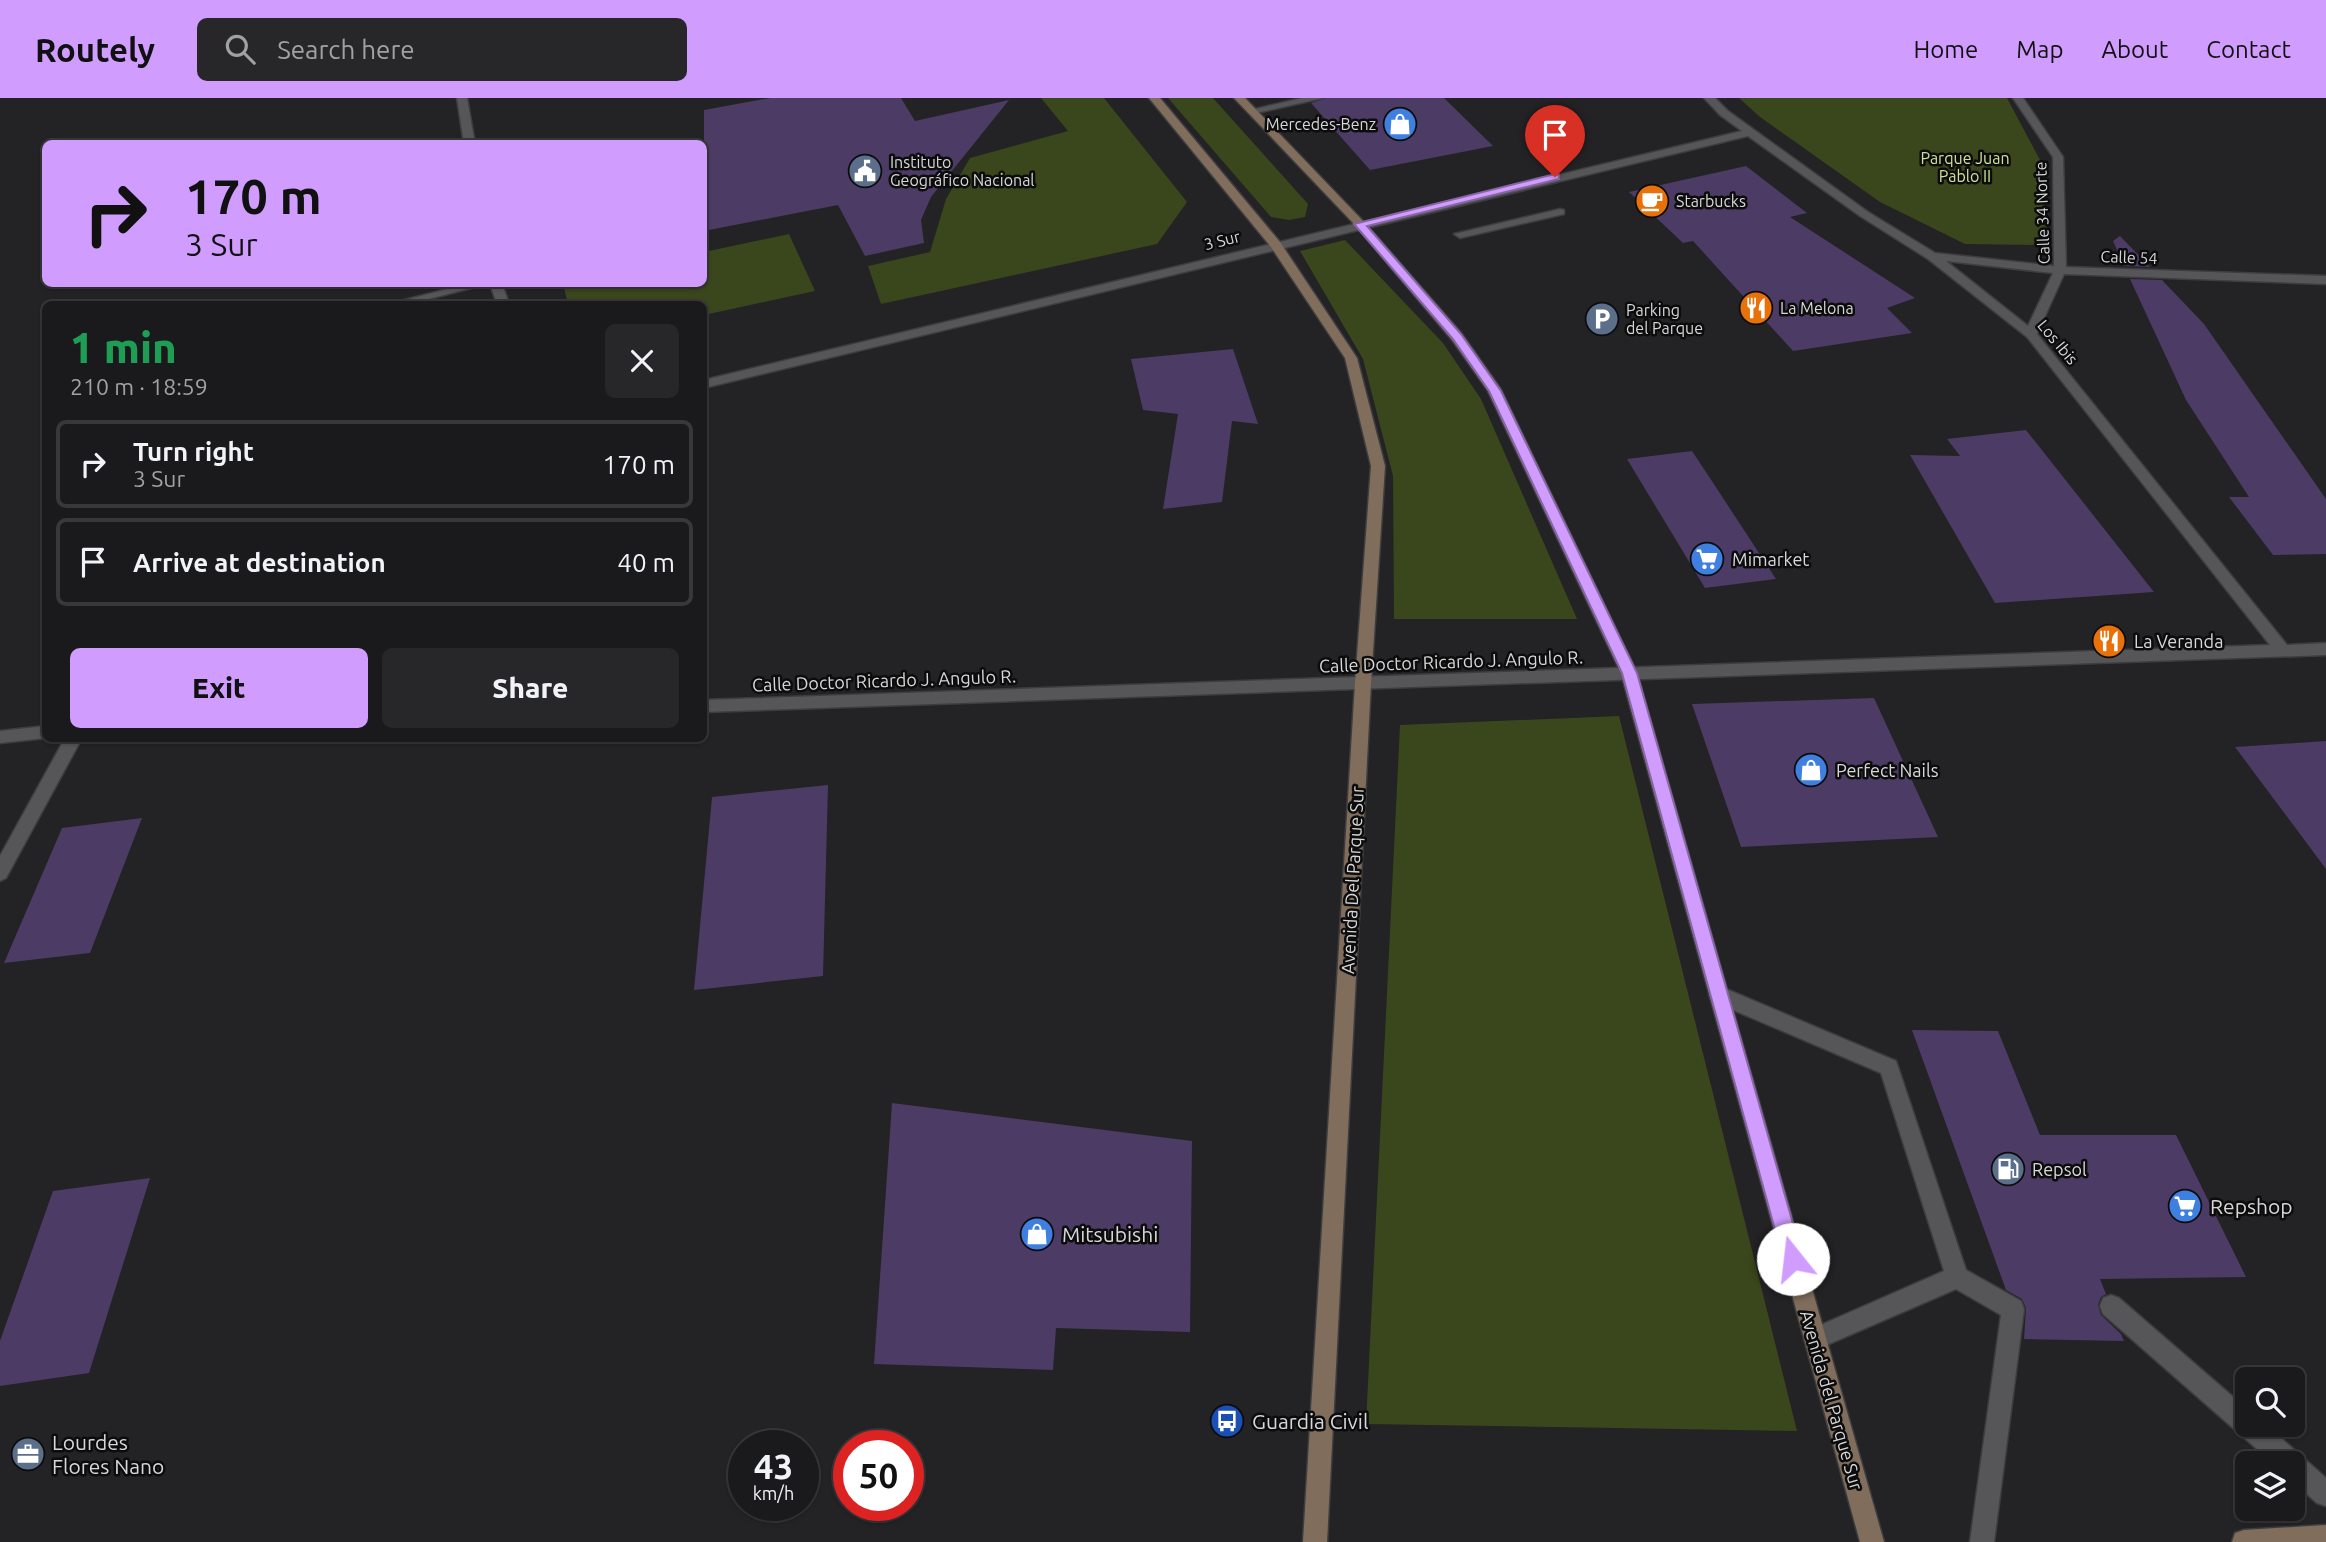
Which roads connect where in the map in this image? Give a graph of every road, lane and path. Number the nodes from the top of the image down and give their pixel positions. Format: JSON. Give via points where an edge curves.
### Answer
{"nodes":[{"id":1,"x":462,"y":98,"type":"edge"},
{"id":2,"x":1154,"y":98,"type":"edge"},
{"id":3,"x":1240,"y":98,"type":"edge"},
{"id":4,"x":1318,"y":98,"type":"edge"},
{"id":5,"x":1709,"y":98,"type":"edge"},
{"id":6,"x":2018,"y":98,"type":"edge"},
{"id":7,"x":1252,"y":111,"type":"junction"},
{"id":8,"x":1750,"y":132,"type":"junction"},
{"id":9,"x":469,"y":140,"type":"edge"},
{"id":10,"x":1560,"y":212,"type":"dead end"},
{"id":11,"x":1360,"y":224,"type":"junction"},
{"id":12,"x":1460,"y":234,"type":"dead end"},
{"id":13,"x":1276,"y":245,"type":"junction"},
{"id":14,"x":1933,"y":256,"type":"junction"},
{"id":15,"x":2060,"y":270,"type":"junction"},
{"id":16,"x":2326,"y":280,"type":"edge"},
{"id":17,"x":468,"y":287,"type":"edge"},
{"id":18,"x":408,"y":301,"type":"edge"},
{"id":19,"x":2031,"y":334,"type":"junction"},
{"id":20,"x":707,"y":383,"type":"edge"},
{"id":21,"x":2326,"y":649,"type":"edge"},
{"id":22,"x":2283,"y":651,"type":"junction"},
{"id":23,"x":1629,"y":673,"type":"junction"},
{"id":24,"x":1363,"y":683,"type":"junction"},
{"id":25,"x":707,"y":706,"type":"edge"},
{"id":26,"x":42,"y":732,"type":"edge"},
{"id":27,"x":0,"y":737,"type":"edge"},
{"id":28,"x":72,"y":742,"type":"edge"},
{"id":29,"x":0,"y":873,"type":"edge"},
{"id":30,"x":1719,"y":995,"type":"junction"},
{"id":31,"x":1957,"y":1277,"type":"junction"},
{"id":32,"x":2111,"y":1306,"type":"dead end"},
{"id":33,"x":1815,"y":1339,"type":"junction"},
{"id":34,"x":2277,"y":1451,"type":"edge"},
{"id":35,"x":2305,"y":1475,"type":"edge"},
{"id":36,"x":2326,"y":1494,"type":"edge"},
{"id":37,"x":2326,"y":1537,"type":"edge"},
{"id":38,"x":1315,"y":1542,"type":"edge"},
{"id":39,"x":1872,"y":1542,"type":"edge"},
{"id":40,"x":1982,"y":1542,"type":"edge"},
{"id":41,"x":2244,"y":1542,"type":"edge"}],
"edges":[{"from":1,"to":9,"type":"street"},
{"from":2,"to":13,"type":"main road","name":"Avenida Del Parque Sur"},
{"from":3,"to":7,"type":"main road","name":"Avenida del Parque Sur"},
{"from":4,"to":7,"type":"street"},
{"from":5,"to":8,"type":"street","name":"Los Ibis"},
{"from":6,"to":15,"type":"street","name":"Calle 34 Norte","via":[[2058,157]]},
{"from":7,"to":11,"type":"main road","name":"Avenida del Parque Sur"},
{"from":8,"to":11,"type":"street","name":"3 Sur"},
{"from":8,"to":14,"type":"street","name":"Los Ibis","via":[[1864,214]]},
{"from":10,"to":12,"type":"street"},
{"from":11,"to":13,"type":"street","name":"3 Sur"},
{"from":11,"to":23,"type":"main road","name":"Avenida del Parque Sur","via":[[1457,337],[1495,391]]},
{"from":13,"to":20,"type":"street","name":"3 Sur"},
{"from":13,"to":24,"type":"main road","name":"Avenida Del Parque Sur","via":[[1352,358],[1378,466]]},
{"from":14,"to":15,"type":"street","name":"Calle 54"},
{"from":14,"to":19,"type":"street","name":"Los Ibis"},
{"from":15,"to":16,"type":"street","name":"Calle 54"},
{"from":15,"to":19,"type":"street","name":"Calle 34 Norte"},
{"from":17,"to":18,"type":"street"},
{"from":19,"to":22,"type":"street","name":"Los Ibis"},
{"from":21,"to":22,"type":"street","name":"Calle Doctor Ricardo J. Angulo R."},
{"from":22,"to":23,"type":"street","name":"Calle Doctor Ricardo J. Angulo R."},
{"from":23,"to":24,"type":"street","name":"Calle Doctor Ricardo J. Angulo R."},
{"from":23,"to":30,"type":"main road","name":"Avenida del Parque Sur"},
{"from":24,"to":25,"type":"street","name":"Calle Doctor Ricardo J. Angulo R."},
{"from":24,"to":38,"type":"main road","name":"Avenida Del Parque Sur"},
{"from":26,"to":27,"type":"street"},
{"from":28,"to":29,"type":"street"},
{"from":30,"to":31,"type":"street","via":[[1889,1067]]},
{"from":30,"to":33,"type":"main road","name":"Avenida del Parque Sur"},
{"from":31,"to":33,"type":"street"},
{"from":31,"to":40,"type":"street","via":[[2013,1309]]},
{"from":32,"to":34,"type":"street"},
{"from":33,"to":39,"type":"main road","name":"Avenida del Parque Sur"},
{"from":35,"to":36,"type":"street"},
{"from":37,"to":41,"type":"main road"}]}
